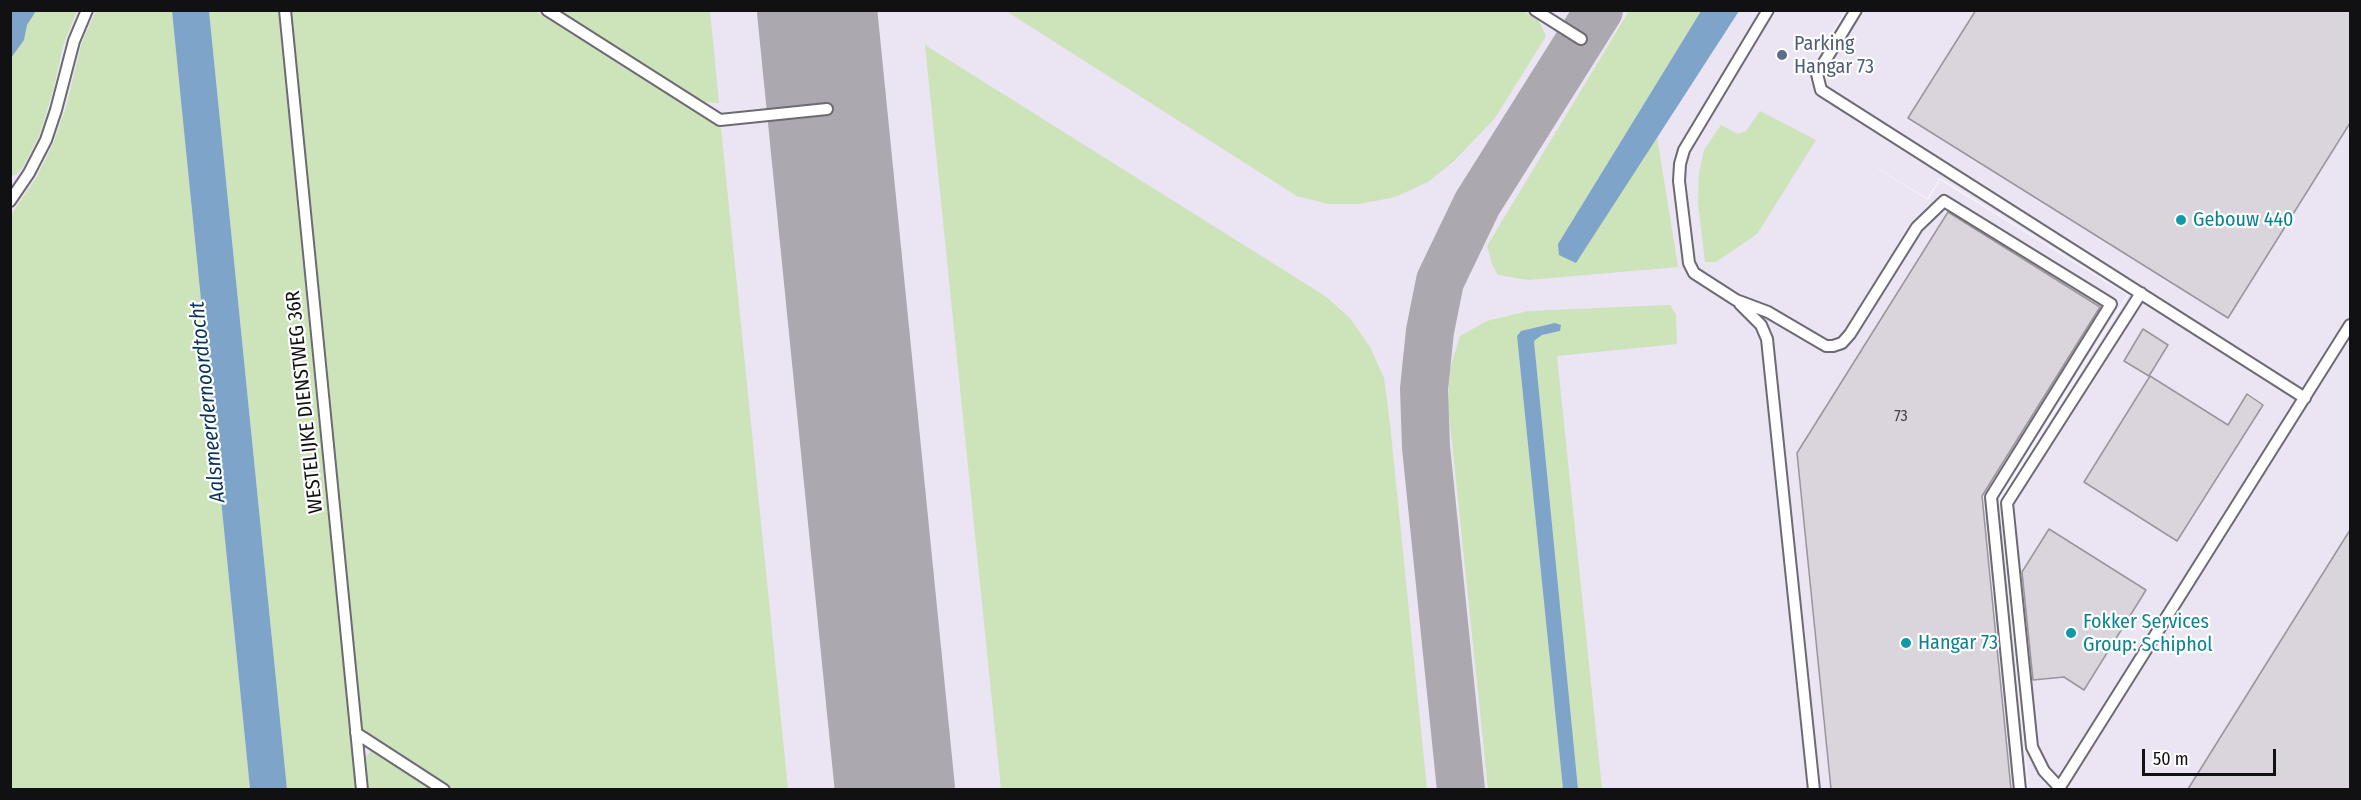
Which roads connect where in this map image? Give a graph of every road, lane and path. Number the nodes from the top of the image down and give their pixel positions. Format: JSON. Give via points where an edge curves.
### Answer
{"nodes":[{"id":1,"x":87,"y":10,"type":"edge"},
{"id":2,"x":285,"y":10,"type":"edge"},
{"id":3,"x":547,"y":10,"type":"edge"},
{"id":4,"x":1535,"y":10,"type":"edge"},
{"id":5,"x":1768,"y":10,"type":"edge"},
{"id":6,"x":1856,"y":10,"type":"edge"},
{"id":7,"x":1581,"y":39,"type":"dead end"},
{"id":8,"x":827,"y":109,"type":"dead end"},
{"id":9,"x":11,"y":199,"type":"edge"},
{"id":10,"x":2140,"y":293,"type":"junction"},
{"id":11,"x":1736,"y":300,"type":"junction"},
{"id":12,"x":2350,"y":325,"type":"edge"},
{"id":13,"x":2305,"y":398,"type":"junction"},
{"id":14,"x":356,"y":733,"type":"junction"},
{"id":15,"x":2059,"y":788,"type":"edge"},
{"id":16,"x":362,"y":789,"type":"edge"},
{"id":17,"x":444,"y":789,"type":"edge"},
{"id":18,"x":1814,"y":789,"type":"edge"},
{"id":19,"x":2020,"y":789,"type":"edge"}],
"edges":[{"from":1,"to":9,"type":"lane","via":[[74,41],[49,131]]},
{"from":2,"to":14,"type":"lane","name":"WESTELIJKE DIENSTWEG 36R"},
{"from":3,"to":8,"type":"lane","via":[[720,120]]},
{"from":4,"to":7,"type":"lane"},
{"from":5,"to":11,"type":"lane","via":[[1692,133],[1680,164],[1689,263],[1694,273]]},
{"from":6,"to":10,"type":"lane","via":[[1817,74],[1821,90]]},
{"from":10,"to":13,"type":"lane"},
{"from":10,"to":15,"type":"lane","via":[[2007,503],[2032,747],[2044,771]]},
{"from":11,"to":18,"type":"lane","via":[[1761,325],[1767,339]]},
{"from":11,"to":19,"type":"lane","via":[[1768,312],[1826,346],[1842,343],[1917,227],[1944,201],[2110,304],[1990,497]]},
{"from":12,"to":13,"type":"lane"},
{"from":13,"to":15,"type":"lane"},
{"from":14,"to":16,"type":"lane","name":"WESTELIJKE DIENSTWEG 36R"},
{"from":14,"to":17,"type":"lane"}]}
